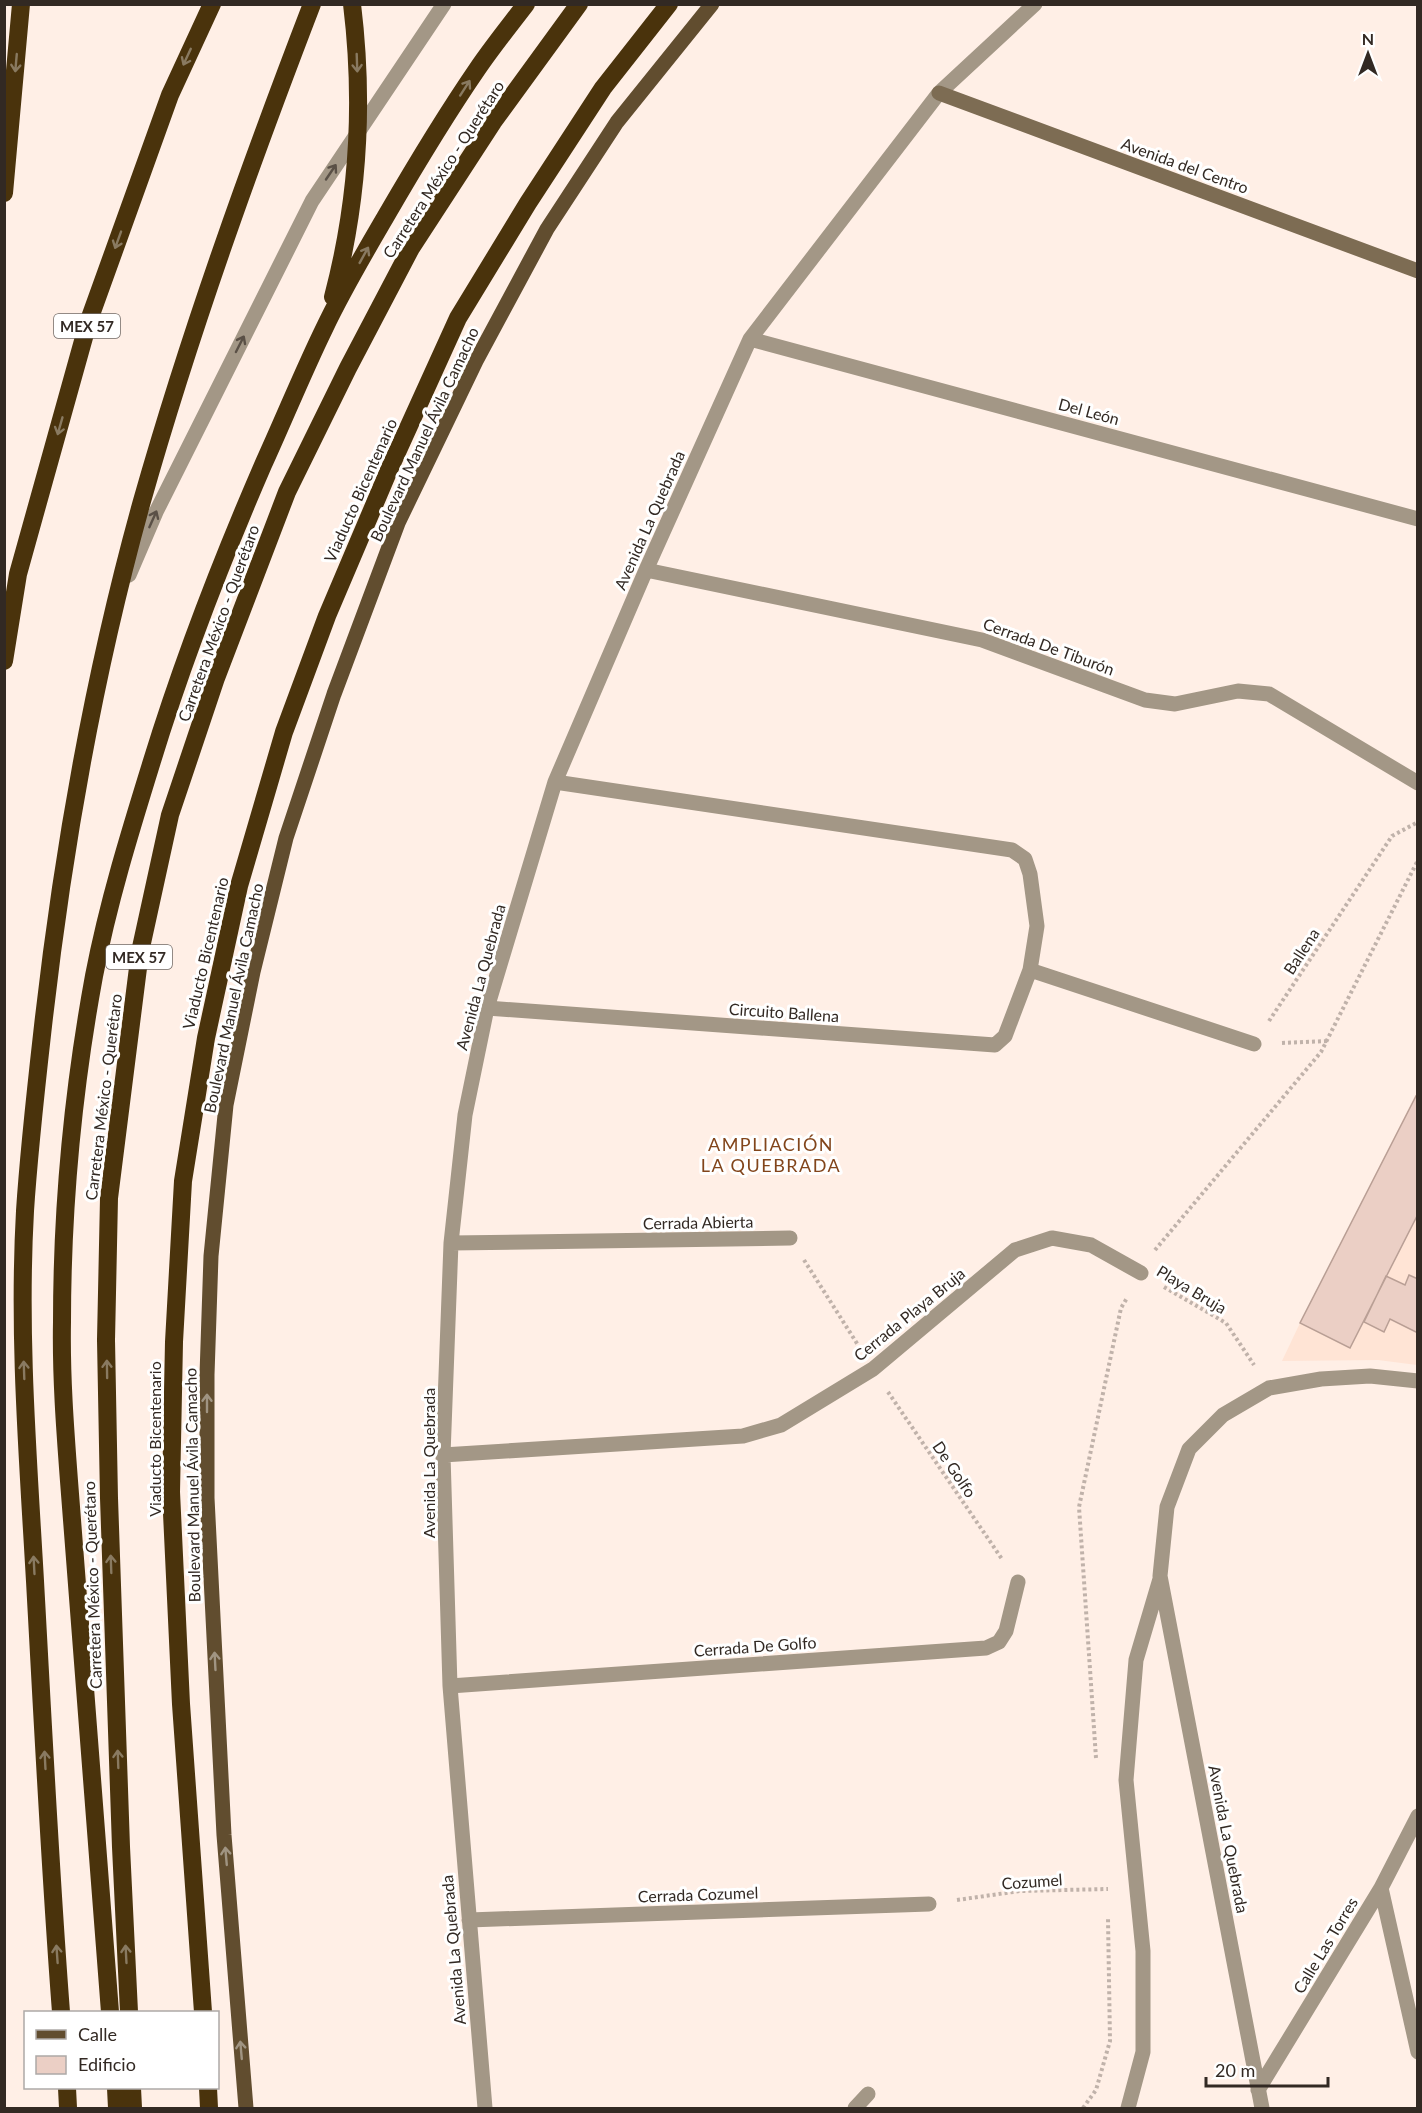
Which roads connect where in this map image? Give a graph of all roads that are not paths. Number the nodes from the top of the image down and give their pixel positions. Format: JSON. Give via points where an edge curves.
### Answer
{"nodes":[{"id":1,"x":21,"y":4,"type":"edge"},
{"id":2,"x":212,"y":4,"type":"edge"},
{"id":3,"x":312,"y":4,"type":"edge"},
{"id":4,"x":352,"y":4,"type":"edge"},
{"id":5,"x":444,"y":4,"type":"edge"},
{"id":6,"x":526,"y":4,"type":"edge"},
{"id":7,"x":579,"y":4,"type":"edge"},
{"id":8,"x":669,"y":4,"type":"edge"},
{"id":9,"x":712,"y":4,"type":"edge"},
{"id":10,"x":1035,"y":4,"type":"edge"},
{"id":11,"x":939,"y":93,"type":"junction"},
{"id":12,"x":4,"y":193,"type":"edge"},
{"id":13,"x":1418,"y":271,"type":"edge"},
{"id":14,"x":326,"y":325,"type":"junction"},
{"id":15,"x":750,"y":339,"type":"junction"},
{"id":16,"x":1418,"y":519,"type":"edge"},
{"id":17,"x":646,"y":570,"type":"junction"},
{"id":18,"x":114,"y":611,"type":"junction"},
{"id":19,"x":4,"y":661,"type":"edge"},
{"id":20,"x":555,"y":782,"type":"junction"},
{"id":21,"x":1418,"y":783,"type":"edge"},
{"id":22,"x":1030,"y":970,"type":"junction"},
{"id":23,"x":487,"y":1008,"type":"junction"},
{"id":24,"x":1254,"y":1044,"type":"road end"},
{"id":25,"x":790,"y":1238,"type":"road end"},
{"id":26,"x":451,"y":1243,"type":"junction"},
{"id":27,"x":1142,"y":1273,"type":"road end"},
{"id":28,"x":1418,"y":1381,"type":"edge"},
{"id":29,"x":443,"y":1455,"type":"junction"},
{"id":30,"x":1161,"y":1576,"type":"junction"},
{"id":31,"x":1018,"y":1582,"type":"road end"},
{"id":32,"x":450,"y":1686,"type":"junction"},
{"id":33,"x":1418,"y":1816,"type":"edge"},
{"id":34,"x":1381,"y":1888,"type":"junction"},
{"id":35,"x":929,"y":1904,"type":"road end"},
{"id":36,"x":468,"y":1920,"type":"junction"},
{"id":37,"x":61,"y":2011,"type":"edge"},
{"id":38,"x":110,"y":2011,"type":"edge"},
{"id":39,"x":129,"y":2011,"type":"edge"},
{"id":40,"x":203,"y":2011,"type":"edge"},
{"id":41,"x":1418,"y":2052,"type":"edge"},
{"id":42,"x":67,"y":2089,"type":"edge"},
{"id":43,"x":116,"y":2089,"type":"edge"},
{"id":44,"x":132,"y":2089,"type":"edge"},
{"id":45,"x":208,"y":2089,"type":"edge"},
{"id":46,"x":1258,"y":2090,"type":"junction"},
{"id":47,"x":868,"y":2094,"type":"dead end"},
{"id":48,"x":68,"y":2109,"type":"edge"},
{"id":49,"x":117,"y":2109,"type":"edge"},
{"id":50,"x":134,"y":2109,"type":"edge"},
{"id":51,"x":209,"y":2109,"type":"edge"},
{"id":52,"x":246,"y":2109,"type":"edge"},
{"id":53,"x":484,"y":2109,"type":"edge"},
{"id":54,"x":855,"y":2109,"type":"edge"},
{"id":55,"x":1128,"y":2109,"type":"edge"},
{"id":56,"x":1262,"y":2109,"type":"edge"}],
"edges":[{"from":1,"to":12,"type":"highway","one_way":true},
{"from":2,"to":19,"type":"highway","number":"MEX 57","one_way":true,"via":[[170,95],[88,323],[18,574]]},
{"from":3,"to":18,"type":"highway","via":[[213,272],[148,482]]},
{"from":4,"to":14,"type":"highway","one_way":true,"via":[[358,100],[356,170],[339,274]]},
{"from":18,"to":5,"type":"street","one_way":true,"via":[[156,512],[312,201]]},
{"from":14,"to":6,"type":"highway","one_way":true,"via":[[441,124],[479,65]]},
{"from":39,"to":7,"type":"highway","name":"Carretera México - Querétaro","number":"MEX 57","one_way":true,"via":[[109,1498],[109,1198],[140,952],[170,815],[216,678],[287,492],[348,368],[411,248],[493,122]]},
{"from":8,"to":40,"type":"highway","name":"Viaducto Bicentenario","via":[[603,88],[458,318],[327,616],[284,732],[239,886],[206,1038],[183,1181],[174,1342],[171,1503]]},
{"from":52,"to":9,"type":"main road","name":"Boulevard Manuel Ávila Camacho","one_way":true,"via":[[224,1834],[207,1498],[207,1375],[211,1256],[226,1105],[253,972],[286,838],[334,694],[403,512],[476,361],[547,229],[617,122]]},
{"from":10,"to":11,"type":"street","name":"Avenida La Quebrada"},
{"from":11,"to":13,"type":"street","name":"Avenida del Centro"},
{"from":11,"to":15,"type":"street","name":"Avenida La Quebrada"},
{"from":14,"to":38,"type":"highway","via":[[234,532],[165,719],[113,893],[79,1067],[63,1242],[63,1402]]},
{"from":15,"to":16,"type":"street","name":"Del León"},
{"from":15,"to":17,"type":"street","name":"Avenida La Quebrada"},
{"from":17,"to":20,"type":"street","name":"Avenida La Quebrada"},
{"from":17,"to":21,"type":"street","name":"Cerrada De Tiburón","via":[[982,640],[1145,700],[1175,704],[1238,691],[1269,694]]},
{"from":37,"to":18,"type":"highway","one_way":true,"via":[[25,1407],[25,1214],[31,1125],[54,930],[90,720]]},
{"from":20,"to":22,"type":"street","name":"Circuito Ballena","via":[[1012,850],[1025,859],[1030,874],[1037,926]]},
{"from":20,"to":23,"type":"street","name":"Avenida La Quebrada"},
{"from":22,"to":23,"type":"street","name":"Circuito Ballena","via":[[1005,1036],[995,1045]]},
{"from":22,"to":24,"type":"street"},
{"from":23,"to":26,"type":"street","name":"Avenida La Quebrada","via":[[465,1115]]},
{"from":25,"to":26,"type":"street","name":"Cerrada Abierta"},
{"from":26,"to":29,"type":"street","name":"Avenida La Quebrada"},
{"from":27,"to":29,"type":"street","name":"Cerrada Playa Bruja","via":[[1091,1245],[1052,1238],[1015,1250],[873,1369],[781,1425],[743,1436]]},
{"from":28,"to":30,"type":"street","name":"Avenida La Quebrada","via":[[1321,1379],[1269,1388],[1223,1414],[1189,1449],[1167,1507]]},
{"from":29,"to":32,"type":"street","name":"Avenida La Quebrada"},
{"from":30,"to":46,"type":"street","name":"Avenida La Quebrada"},
{"from":30,"to":55,"type":"street","name":"Avenida La Quebrada","via":[[1136,1660],[1126,1780],[1143,1951],[1143,2052]]},
{"from":31,"to":32,"type":"street","name":"Cerrada De Golfo","via":[[1006,1631],[999,1642],[986,1648]]},
{"from":32,"to":36,"type":"street","name":"Avenida La Quebrada"},
{"from":33,"to":34,"type":"street","name":"Calle Las Torres"},
{"from":34,"to":41,"type":"street"},
{"from":34,"to":46,"type":"street","name":"Calle Las Torres"},
{"from":35,"to":36,"type":"street","name":"Cerrada Cozumel"},
{"from":36,"to":53,"type":"street","name":"Avenida La Quebrada"},
{"from":42,"to":48,"type":"highway"},
{"from":43,"to":49,"type":"highway"},
{"from":44,"to":50,"type":"highway"},
{"from":45,"to":51,"type":"highway"},
{"from":46,"to":56,"type":"street","name":"Avenida La Quebrada"},
{"from":47,"to":54,"type":"street"}]}
